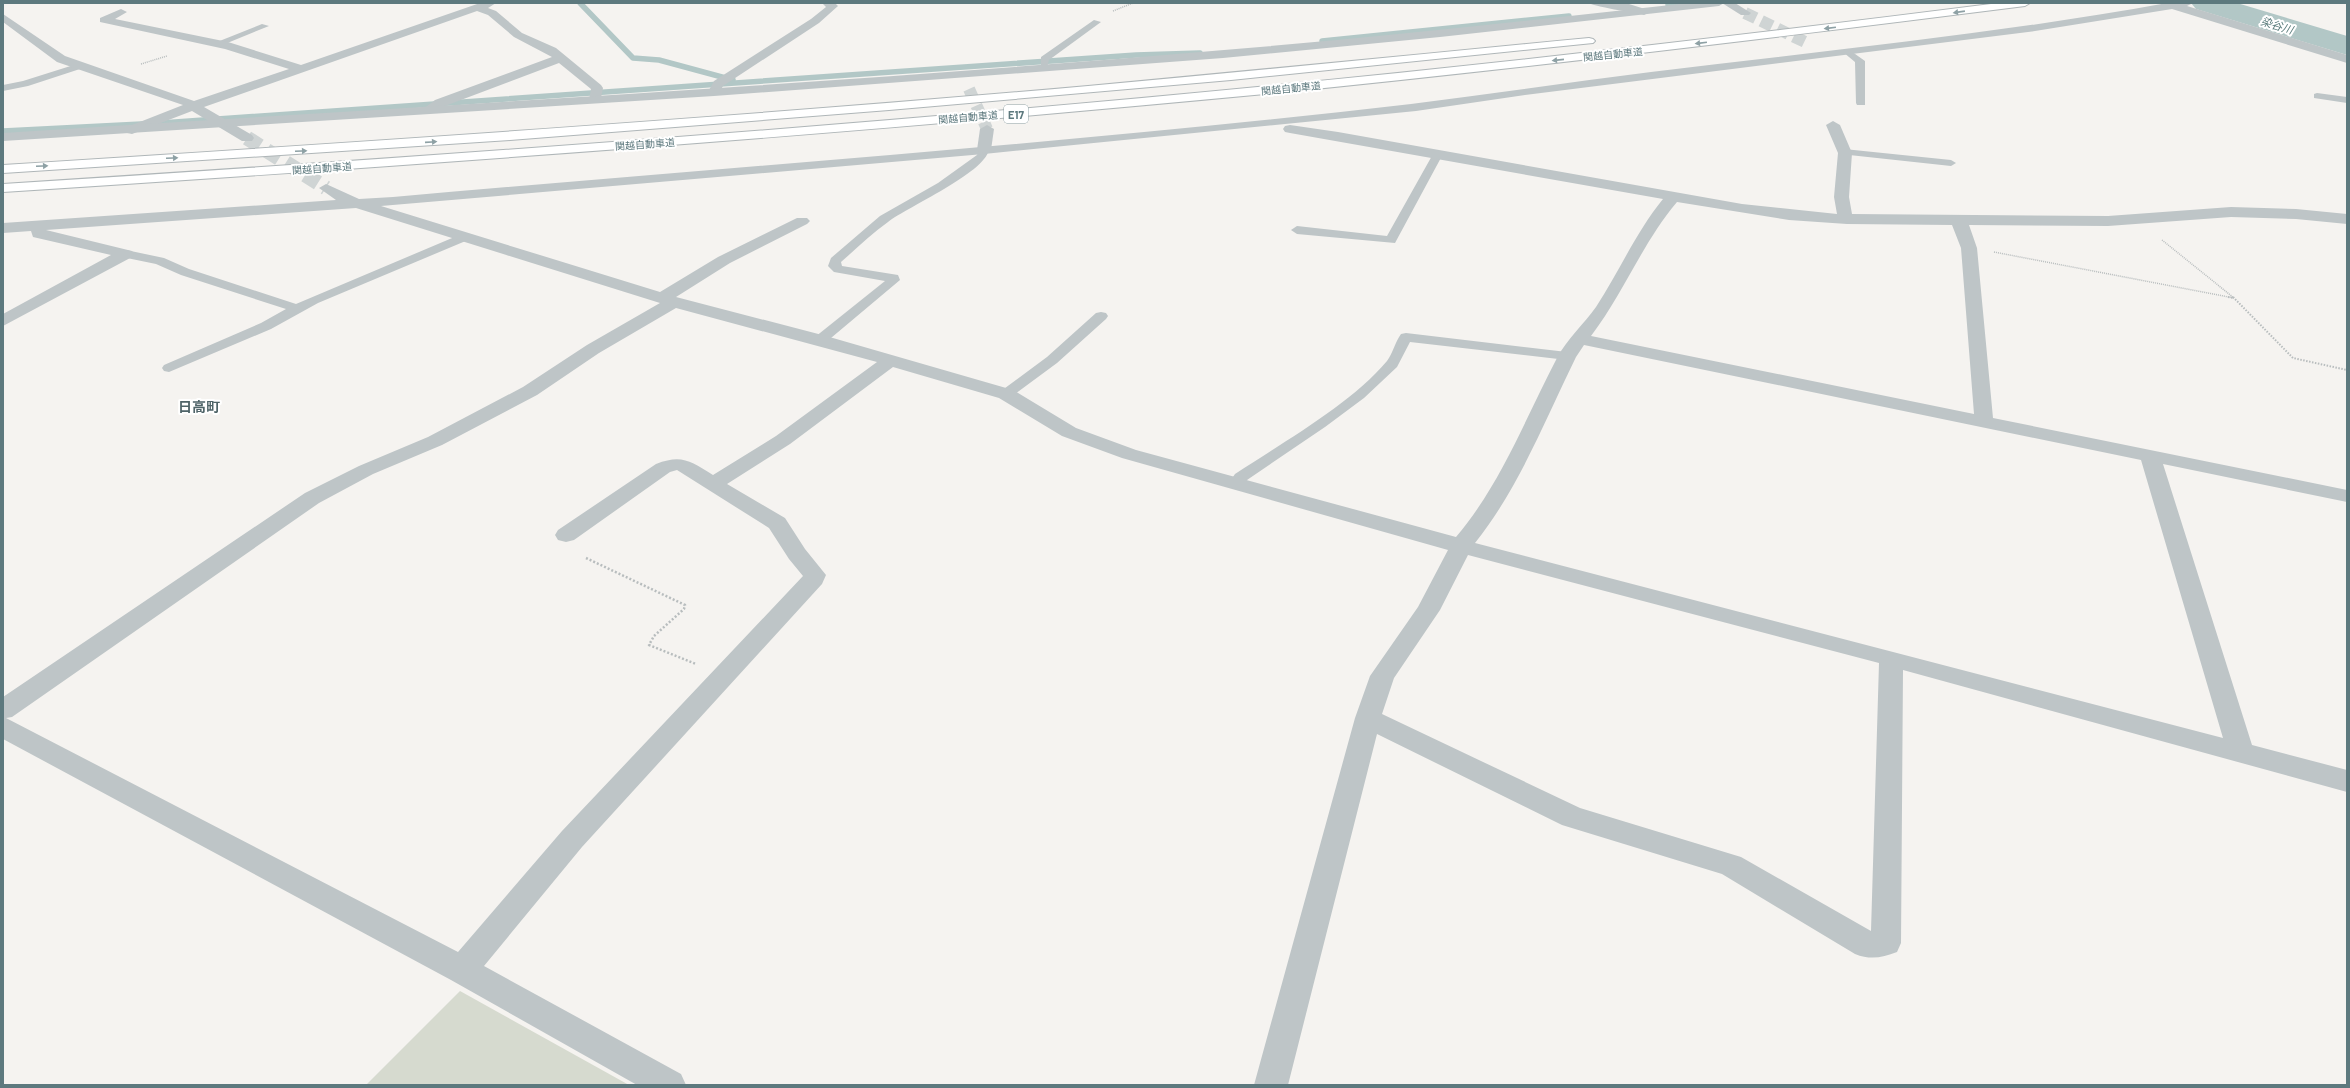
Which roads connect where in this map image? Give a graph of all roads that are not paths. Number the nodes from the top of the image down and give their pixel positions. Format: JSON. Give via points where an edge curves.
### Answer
{"nodes":[{"id":1,"x":491,"y":3,"type":"edge"},
{"id":2,"x":827,"y":3,"type":"edge"},
{"id":3,"x":1594,"y":3,"type":"edge"},
{"id":4,"x":1718,"y":3,"type":"edge"},
{"id":5,"x":1727,"y":3,"type":"edge"},
{"id":6,"x":2025,"y":3,"type":"edge"},
{"id":7,"x":2175,"y":4,"type":"edge"},
{"id":8,"x":1623,"y":5,"type":"edge"},
{"id":9,"x":478,"y":8,"type":"junction"},
{"id":10,"x":121,"y":12,"type":"dead end"},
{"id":11,"x":1644,"y":12,"type":"junction"},
{"id":12,"x":3,"y":17,"type":"edge"},
{"id":13,"x":1742,"y":18,"type":"joint"},
{"id":14,"x":1097,"y":22,"type":"dead end"},
{"id":15,"x":1755,"y":22,"type":"tunnel mouth"},
{"id":16,"x":265,"y":26,"type":"dead end"},
{"id":17,"x":1604,"y":40,"type":"dead end"},
{"id":18,"x":1805,"y":42,"type":"tunnel mouth"},
{"id":19,"x":212,"y":44,"type":"junction"},
{"id":20,"x":1848,"y":52,"type":"junction"},
{"id":21,"x":1828,"y":54,"type":"junction"},
{"id":22,"x":561,"y":58,"type":"junction"},
{"id":23,"x":2347,"y":58,"type":"edge"},
{"id":24,"x":80,"y":66,"type":"junction"},
{"id":25,"x":1044,"y":66,"type":"junction"},
{"id":26,"x":304,"y":69,"type":"junction"},
{"id":27,"x":965,"y":73,"type":"junction"},
{"id":28,"x":3,"y":88,"type":"edge"},
{"id":29,"x":969,"y":89,"type":"tunnel mouth"},
{"id":30,"x":714,"y":92,"type":"junction"},
{"id":31,"x":2317,"y":96,"type":"dead end"},
{"id":32,"x":595,"y":100,"type":"junction"},
{"id":33,"x":2347,"y":100,"type":"edge"},
{"id":34,"x":1861,"y":103,"type":"dead end"},
{"id":35,"x":193,"y":106,"type":"junction"},
{"id":36,"x":429,"y":110,"type":"junction"},
{"id":37,"x":1275,"y":122,"type":"junction"},
{"id":38,"x":224,"y":124,"type":"junction"},
{"id":39,"x":1833,"y":125,"type":"dead end"},
{"id":40,"x":987,"y":129,"type":"tunnel mouth"},
{"id":41,"x":132,"y":130,"type":"junction"},
{"id":42,"x":4,"y":138,"type":"edge"},
{"id":43,"x":247,"y":138,"type":"tunnel mouth"},
{"id":44,"x":984,"y":150,"type":"junction"},
{"id":45,"x":1844,"y":152,"type":"junction"},
{"id":46,"x":1438,"y":154,"type":"junction"},
{"id":47,"x":1950,"y":162,"type":"dead end"},
{"id":48,"x":3,"y":169,"type":"edge"},
{"id":49,"x":3,"y":188,"type":"edge"},
{"id":50,"x":326,"y":188,"type":"tunnel mouth"},
{"id":51,"x":1674,"y":196,"type":"junction"},
{"id":52,"x":359,"y":204,"type":"junction"},
{"id":53,"x":1847,"y":218,"type":"junction"},
{"id":54,"x":2347,"y":218,"type":"edge"},
{"id":55,"x":802,"y":221,"type":"dead end"},
{"id":56,"x":1957,"y":221,"type":"junction"},
{"id":57,"x":39,"y":225,"type":"junction"},
{"id":58,"x":3,"y":228,"type":"edge"},
{"id":59,"x":1297,"y":230,"type":"dead end"},
{"id":60,"x":464,"y":236,"type":"junction"},
{"id":61,"x":126,"y":254,"type":"junction"},
{"id":62,"x":668,"y":300,"type":"junction"},
{"id":63,"x":296,"y":308,"type":"junction"},
{"id":64,"x":1101,"y":316,"type":"dead end"},
{"id":65,"x":3,"y":321,"type":"edge"},
{"id":66,"x":1580,"y":339,"type":"junction"},
{"id":67,"x":820,"y":340,"type":"junction"},
{"id":68,"x":1567,"y":356,"type":"junction"},
{"id":69,"x":890,"y":361,"type":"junction"},
{"id":70,"x":169,"y":368,"type":"dead end"},
{"id":71,"x":1006,"y":394,"type":"junction"},
{"id":72,"x":1984,"y":421,"type":"junction"},
{"id":73,"x":2150,"y":456,"type":"junction"},
{"id":74,"x":714,"y":483,"type":"junction"},
{"id":75,"x":1236,"y":484,"type":"junction"},
{"id":76,"x":2347,"y":496,"type":"edge"},
{"id":77,"x":566,"y":535,"type":"dead end"},
{"id":78,"x":1461,"y":546,"type":"junction"},
{"id":79,"x":1891,"y":658,"type":"junction"},
{"id":80,"x":3,"y":710,"type":"edge"},
{"id":81,"x":1368,"y":718,"type":"junction"},
{"id":82,"x":3,"y":727,"type":"edge"},
{"id":83,"x":2241,"y":753,"type":"junction"},
{"id":84,"x":2347,"y":781,"type":"edge"},
{"id":85,"x":462,"y":970,"type":"junction"},
{"id":86,"x":669,"y":1085,"type":"edge"},
{"id":87,"x":1271,"y":1085,"type":"edge"}],
"edges":[{"from":1,"to":9,"type":"street"},
{"from":2,"to":30,"type":"street","via":[[833,6],[815,21],[718,84]]},
{"from":3,"to":8,"type":"street"},
{"from":4,"to":11,"type":"street"},
{"from":5,"to":13,"type":"street"},
{"from":6,"to":49,"type":"highway","name":"関越自動車道","number":"E17","one_way":true,"via":[[1610,54],[1024,113],[337,167]]},
{"from":7,"to":20,"type":"street","via":[[2035,28]]},
{"from":7,"to":23,"type":"street"},
{"from":8,"to":11,"type":"street"},
{"from":9,"to":22,"type":"street","via":[[492,13],[518,35]]},
{"from":9,"to":26,"type":"street"},
{"from":10,"to":19,"type":"street","via":[[104,20]]},
{"from":11,"to":25,"type":"street","via":[[1308,46]]},
{"from":12,"to":24,"type":"street","via":[[52,54]]},
{"from":13,"to":15,"type":"highway"},
{"from":14,"to":25,"type":"lane","via":[[1044,58]]},
{"from":16,"to":19,"type":"lane"},
{"from":48,"to":17,"type":"highway","name":"関越自動車道","number":"E17","one_way":true,"via":[[692,123],[1018,96]]},
{"from":18,"to":21,"type":"street"},
{"from":19,"to":26,"type":"street"},
{"from":20,"to":21,"type":"street"},
{"from":20,"to":34,"type":"lane","via":[[1860,61]]},
{"from":21,"to":37,"type":"street","via":[[1416,107]]},
{"from":22,"to":32,"type":"street","via":[[597,88]]},
{"from":22,"to":36,"type":"street","via":[[440,102]]},
{"from":24,"to":28,"type":"lane","via":[[25,84]]},
{"from":24,"to":35,"type":"street"},
{"from":25,"to":27,"type":"street"},
{"from":26,"to":35,"type":"street"},
{"from":27,"to":29,"type":"street"},
{"from":27,"to":30,"type":"street"},
{"from":30,"to":32,"type":"street"},
{"from":31,"to":33,"type":"lane"},
{"from":32,"to":36,"type":"street"},
{"from":35,"to":38,"type":"street"},
{"from":35,"to":41,"type":"street"},
{"from":36,"to":38,"type":"street"},
{"from":37,"to":44,"type":"street"},
{"from":37,"to":46,"type":"street","via":[[1286,128]]},
{"from":38,"to":41,"type":"street"},
{"from":38,"to":43,"type":"street"},
{"from":39,"to":45,"type":"street"},
{"from":40,"to":44,"type":"street"},
{"from":41,"to":42,"type":"street"},
{"from":44,"to":52,"type":"street"},
{"from":44,"to":67,"type":"lane","via":[[982,157],[884,220],[835,261],[834,266],[838,269],[881,275],[894,280]]},
{"from":45,"to":47,"type":"lane"},
{"from":45,"to":53,"type":"street","via":[[1842,197],[1843,211]]},
{"from":46,"to":51,"type":"street"},
{"from":46,"to":59,"type":"lane","via":[[1391,240]]},
{"from":50,"to":52,"type":"street","via":[[342,198]]},
{"from":51,"to":53,"type":"street","via":[[1783,214]]},
{"from":51,"to":66,"type":"street","via":[[1658,215],[1603,309]]},
{"from":52,"to":57,"type":"street"},
{"from":52,"to":60,"type":"street"},
{"from":53,"to":56,"type":"street"},
{"from":54,"to":56,"type":"street","via":[[2250,212],[2049,222]]},
{"from":55,"to":62,"type":"street","via":[[724,260]]},
{"from":56,"to":72,"type":"street","via":[[1962,227],[1969,248]]},
{"from":57,"to":58,"type":"street"},
{"from":57,"to":61,"type":"street","via":[[39,234]]},
{"from":60,"to":62,"type":"street"},
{"from":60,"to":63,"type":"lane"},
{"from":61,"to":63,"type":"lane","via":[[160,261],[185,272]]},
{"from":61,"to":65,"type":"street"},
{"from":62,"to":67,"type":"street"},
{"from":62,"to":80,"type":"street","via":[[530,391],[435,440],[366,470],[312,498]]},
{"from":63,"to":70,"type":"lane","via":[[266,326]]},
{"from":64,"to":71,"type":"lane","via":[[1052,360]]},
{"from":66,"to":68,"type":"street"},
{"from":66,"to":72,"type":"street"},
{"from":67,"to":69,"type":"street"},
{"from":68,"to":75,"type":"lane","via":[[1406,337],[1392,364],[1358,394],[1316,427],[1241,477]]},
{"from":68,"to":78,"type":"street","via":[[1505,483],[1487,514]]},
{"from":69,"to":71,"type":"street"},
{"from":69,"to":74,"type":"street","via":[[783,440]]},
{"from":71,"to":75,"type":"street","via":[[1069,432],[1095,443]]},
{"from":72,"to":73,"type":"street"},
{"from":73,"to":76,"type":"street"},
{"from":73,"to":83,"type":"street"},
{"from":74,"to":77,"type":"street","via":[[682,465],[668,465]]},
{"from":74,"to":85,"type":"street","via":[[777,523],[797,554],[815,575],[811,584],[572,839]]},
{"from":75,"to":78,"type":"street"},
{"from":78,"to":79,"type":"street"},
{"from":78,"to":81,"type":"street","via":[[1428,610],[1382,676]]},
{"from":79,"to":81,"type":"street","via":[[1886,943],[1866,945],[1730,865],[1572,817]]},
{"from":79,"to":83,"type":"street"},
{"from":81,"to":87,"type":"street"},
{"from":82,"to":85,"type":"street"},
{"from":83,"to":84,"type":"street"},
{"from":85,"to":86,"type":"street"}]}
